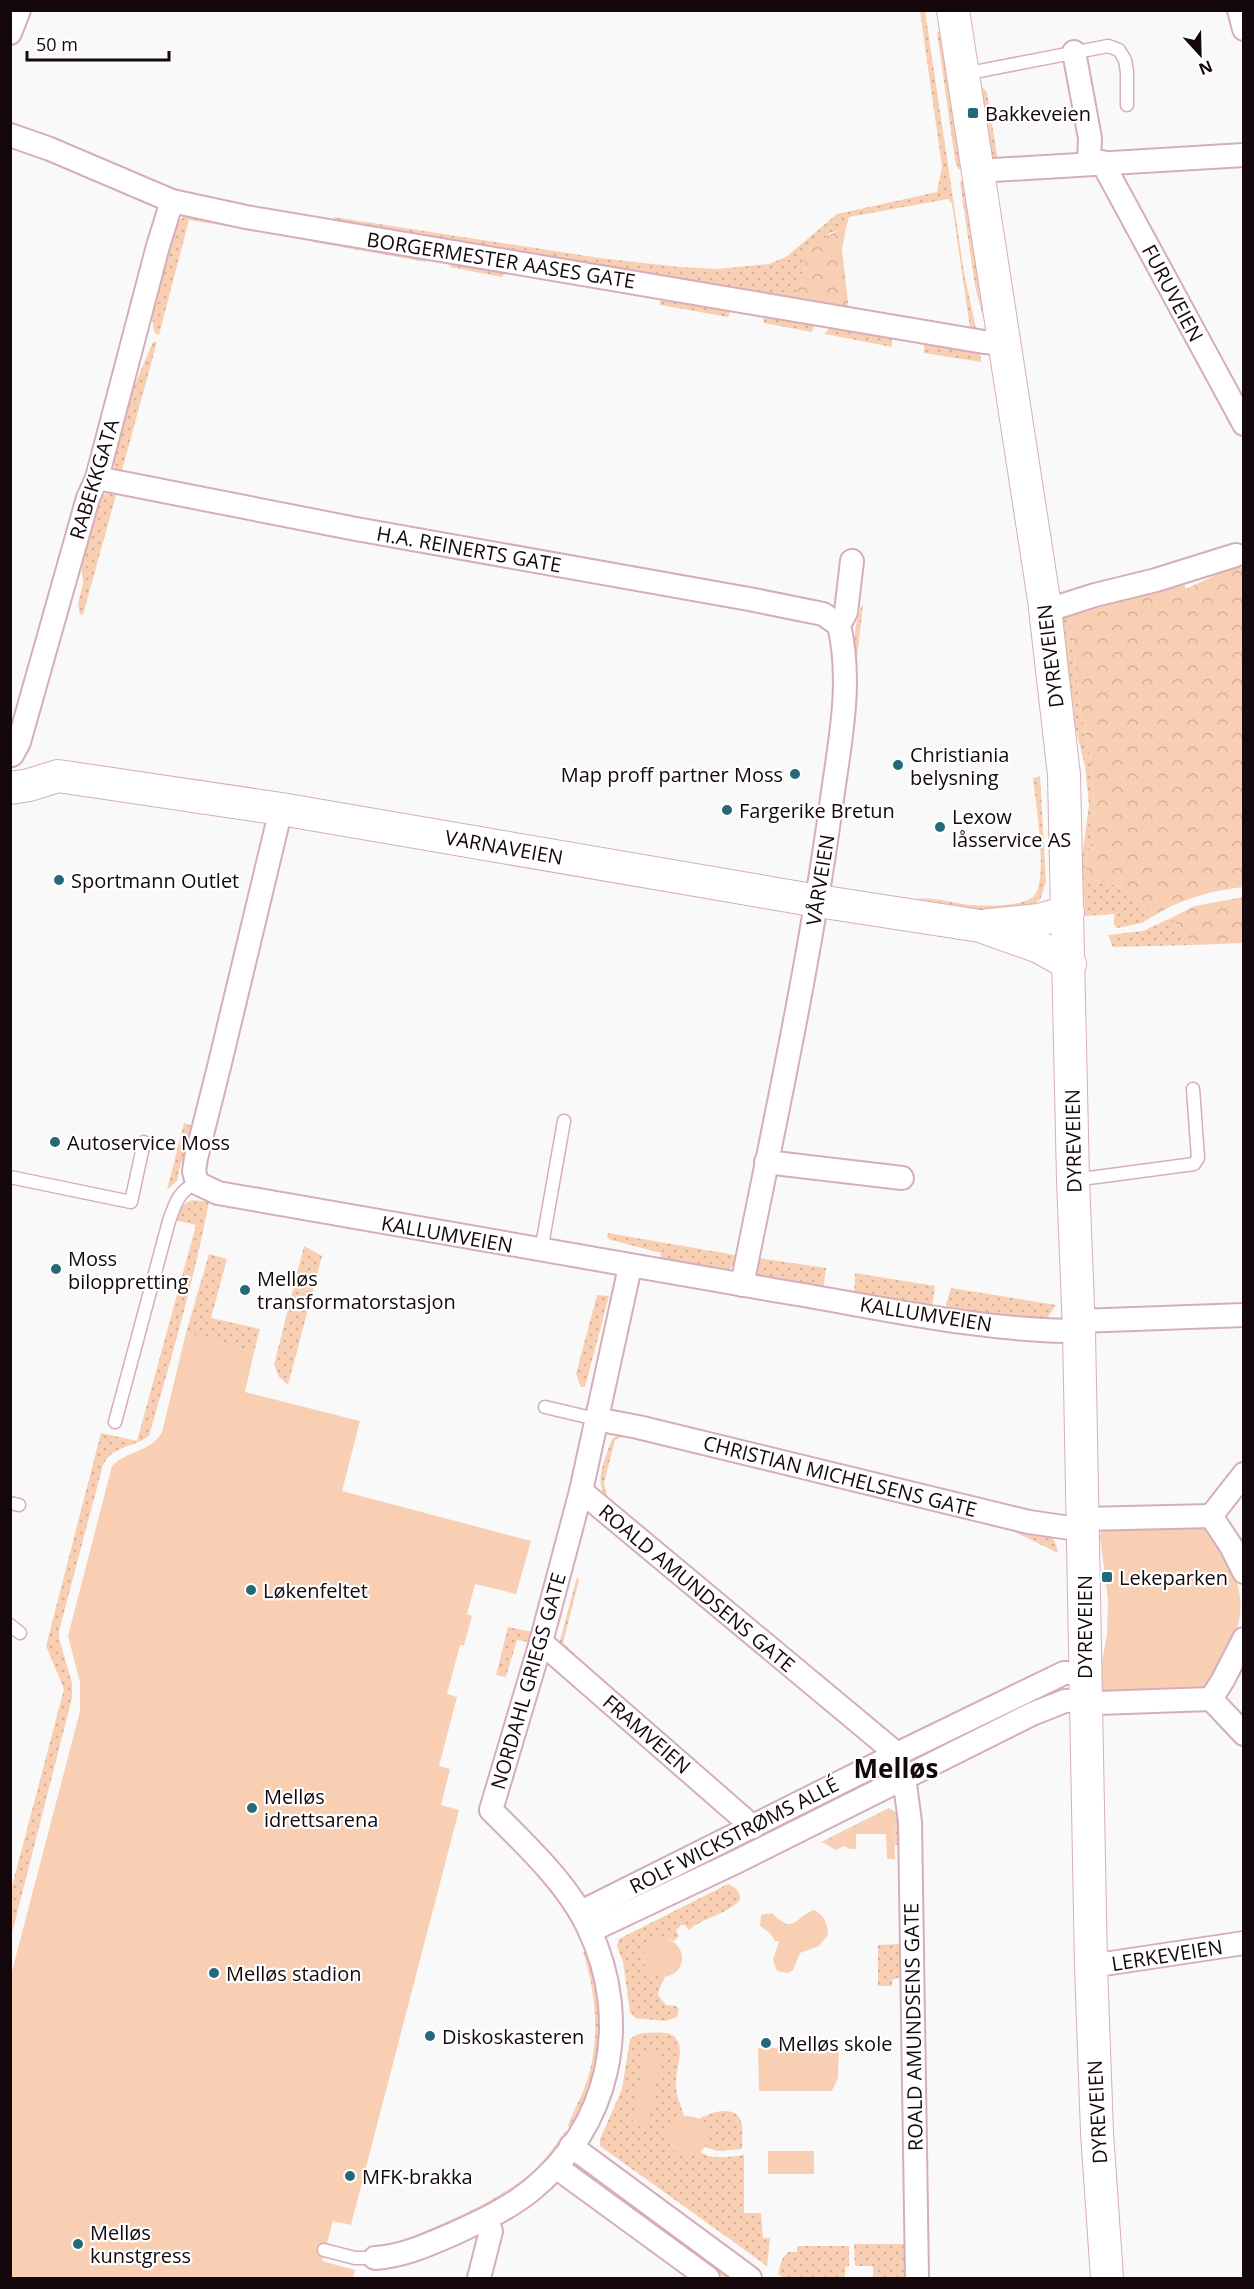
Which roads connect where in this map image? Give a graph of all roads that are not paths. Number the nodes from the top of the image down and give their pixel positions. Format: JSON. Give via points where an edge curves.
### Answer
{"nodes":[{"id":1,"x":19,"y":10,"type":"edge"},
{"id":2,"x":954,"y":10,"type":"edge"},
{"id":3,"x":1239,"y":10,"type":"edge"},
{"id":4,"x":1244,"y":29,"type":"edge"},
{"id":5,"x":10,"y":33,"type":"edge"},
{"id":6,"x":1074,"y":52,"type":"junction"},
{"id":7,"x":963,"y":74,"type":"junction"},
{"id":8,"x":1126,"y":105,"type":"dead end"},
{"id":9,"x":10,"y":135,"type":"edge"},
{"id":10,"x":1244,"y":154,"type":"edge"},
{"id":11,"x":1096,"y":162,"type":"junction"},
{"id":12,"x":978,"y":171,"type":"junction"},
{"id":13,"x":172,"y":201,"type":"junction"},
{"id":14,"x":1003,"y":343,"type":"junction"},
{"id":15,"x":1244,"y":424,"type":"edge"},
{"id":16,"x":97,"y":478,"type":"junction"},
{"id":17,"x":1236,"y":555,"type":"dead end"},
{"id":18,"x":852,"y":561,"type":"dead end"},
{"id":19,"x":1045,"y":611,"type":"junction"},
{"id":20,"x":838,"y":625,"type":"junction"},
{"id":21,"x":11,"y":754,"type":"edge"},
{"id":22,"x":17,"y":793,"type":"edge"},
{"id":23,"x":281,"y":809,"type":"junction"},
{"id":24,"x":818,"y":901,"type":"junction"},
{"id":25,"x":1068,"y":912,"type":"junction"},
{"id":26,"x":980,"y":926,"type":"junction"},
{"id":27,"x":1070,"y":964,"type":"junction"},
{"id":28,"x":1193,"y":1089,"type":"dead end"},
{"id":29,"x":564,"y":1121,"type":"dead end"},
{"id":30,"x":144,"y":1142,"type":"dead end"},
{"id":31,"x":766,"y":1162,"type":"junction"},
{"id":32,"x":10,"y":1177,"type":"edge"},
{"id":33,"x":902,"y":1178,"type":"dead end"},
{"id":34,"x":1073,"y":1180,"type":"junction"},
{"id":35,"x":197,"y":1183,"type":"junction"},
{"id":36,"x":541,"y":1251,"type":"junction"},
{"id":37,"x":630,"y":1267,"type":"junction"},
{"id":38,"x":742,"y":1285,"type":"junction"},
{"id":39,"x":1244,"y":1315,"type":"edge"},
{"id":40,"x":1079,"y":1326,"type":"junction"},
{"id":41,"x":545,"y":1407,"type":"dead end"},
{"id":42,"x":596,"y":1419,"type":"junction"},
{"id":43,"x":115,"y":1422,"type":"dead end"},
{"id":44,"x":1244,"y":1474,"type":"edge"},
{"id":45,"x":581,"y":1491,"type":"junction"},
{"id":46,"x":1211,"y":1516,"type":"junction"},
{"id":47,"x":1084,"y":1525,"type":"junction"},
{"id":48,"x":1244,"y":1572,"type":"edge"},
{"id":49,"x":1244,"y":1639,"type":"edge"},
{"id":50,"x":541,"y":1642,"type":"junction"},
{"id":51,"x":1089,"y":1692,"type":"junction"},
{"id":52,"x":1211,"y":1699,"type":"junction"},
{"id":53,"x":1244,"y":1734,"type":"edge"},
{"id":54,"x":897,"y":1754,"type":"junction"},
{"id":55,"x":904,"y":1777,"type":"junction"},
{"id":56,"x":753,"y":1827,"type":"junction"},
{"id":57,"x":585,"y":1921,"type":"junction"},
{"id":58,"x":1244,"y":1943,"type":"edge"},
{"id":59,"x":1091,"y":1966,"type":"junction"},
{"id":60,"x":572,"y":2146,"type":"junction"},
{"id":61,"x":556,"y":2167,"type":"junction"},
{"id":62,"x":486,"y":2220,"type":"junction"},
{"id":63,"x":324,"y":2250,"type":"dead end"},
{"id":64,"x":375,"y":2258,"type":"joint"},
{"id":65,"x":478,"y":2278,"type":"edge"},
{"id":66,"x":708,"y":2278,"type":"edge"},
{"id":67,"x":750,"y":2278,"type":"edge"},
{"id":68,"x":916,"y":2278,"type":"edge"},
{"id":69,"x":1107,"y":2278,"type":"edge"}],
"edges":[{"from":1,"to":5,"type":"street"},
{"from":2,"to":7,"type":"main road","name":"DYREVEIEN"},
{"from":3,"to":4,"type":"street"},
{"from":6,"to":7,"type":"lane"},
{"from":6,"to":8,"type":"lane","via":[[1108,46],[1119,50],[1127,72]]},
{"from":6,"to":11,"type":"street"},
{"from":7,"to":12,"type":"main road","name":"DYREVEIEN"},
{"from":9,"to":13,"type":"street","name":"BORGERMESTER AASES GATE"},
{"from":10,"to":11,"type":"street"},
{"from":11,"to":12,"type":"street"},
{"from":11,"to":15,"type":"street","name":"FURUVEIEN"},
{"from":12,"to":14,"type":"main road","name":"DYREVEIEN"},
{"from":13,"to":14,"type":"street","name":"BORGERMESTER AASES GATE","via":[[311,229]]},
{"from":13,"to":16,"type":"street","name":"RABEKKGATA"},
{"from":14,"to":19,"type":"main road","name":"DYREVEIEN"},
{"from":16,"to":20,"type":"street","name":"H.A. REINERTS GATE","via":[[748,599],[823,614]]},
{"from":16,"to":21,"type":"street","name":"RABEKKGATA","via":[[19,742]]},
{"from":17,"to":19,"type":"street"},
{"from":18,"to":20,"type":"street","via":[[846,612]]},
{"from":19,"to":25,"type":"main road","name":"DYREVEIEN","via":[[1064,776]]},
{"from":20,"to":24,"type":"street","name":"VÅRVEIEN","via":[[845,654],[844,692]]},
{"from":21,"to":22,"type":"street"},
{"from":22,"to":23,"type":"main road","name":"VARNAVEIEN","via":[[58,776]]},
{"from":23,"to":24,"type":"main road","name":"VARNAVEIEN"},
{"from":23,"to":35,"type":"street","via":[[196,1158]]},
{"from":24,"to":26,"type":"main road","name":"VARNAVEIEN"},
{"from":24,"to":31,"type":"street","name":"VÅRVEIEN"},
{"from":25,"to":26,"type":"main road","via":[[1039,920]]},
{"from":25,"to":27,"type":"main road","name":"DYREVEIEN"},
{"from":26,"to":27,"type":"main road","via":[[1040,947]]},
{"from":27,"to":34,"type":"main road","name":"DYREVEIEN"},
{"from":28,"to":34,"type":"lane","via":[[1198,1158],[1194,1164]]},
{"from":29,"to":36,"type":"lane"},
{"from":30,"to":32,"type":"lane","via":[[131,1202]]},
{"from":31,"to":33,"type":"street"},
{"from":31,"to":38,"type":"street","name":"VÅRVEIEN"},
{"from":34,"to":40,"type":"main road","name":"DYREVEIEN"},
{"from":35,"to":36,"type":"street","name":"KALLUMVEIEN","via":[[218,1193]]},
{"from":35,"to":43,"type":"lane","via":[[179,1194],[169,1221]]},
{"from":36,"to":37,"type":"street","name":"KALLUMVEIEN"},
{"from":37,"to":38,"type":"street","name":"KALLUMVEIEN"},
{"from":37,"to":42,"type":"street","name":"NORDAHL GRIEGS GATE"},
{"from":38,"to":40,"type":"street","name":"KALLUMVEIEN","via":[[987,1324]]},
{"from":39,"to":40,"type":"street","name":"KALLUMVEIEN"},
{"from":40,"to":47,"type":"main road","name":"DYREVEIEN"},
{"from":41,"to":42,"type":"lane"},
{"from":42,"to":45,"type":"street","name":"NORDAHL GRIEGS GATE"},
{"from":42,"to":47,"type":"street","name":"CHRISTIAN MICHELSENS GATE","via":[[1029,1521]]},
{"from":44,"to":46,"type":"street"},
{"from":45,"to":50,"type":"street","name":"NORDAHL GRIEGS GATE"},
{"from":45,"to":54,"type":"street","name":"ROALD AMUNDSENS GATE"},
{"from":46,"to":47,"type":"street","name":"CHRISTIAN MICHELSENS GATE"},
{"from":46,"to":48,"type":"street"},
{"from":47,"to":51,"type":"main road","name":"DYREVEIEN"},
{"from":49,"to":52,"type":"street"},
{"from":50,"to":56,"type":"street","name":"FRAMVEIEN"},
{"from":50,"to":57,"type":"street","name":"NORDAHL GRIEGS GATE","via":[[491,1810],[539,1859]]},
{"from":51,"to":52,"type":"street"},
{"from":51,"to":54,"type":"street","name":"ROLF WICKSTRØMS ALLÉ","via":[[1064,1673]]},
{"from":51,"to":55,"type":"street","name":"ROLF WICKSTRØMS ALLÉ","via":[[1032,1714]]},
{"from":51,"to":59,"type":"main road","name":"DYREVEIEN"},
{"from":52,"to":53,"type":"street"},
{"from":54,"to":56,"type":"street","name":"ROLF WICKSTRØMS ALLÉ"},
{"from":55,"to":57,"type":"street","name":"ROLF WICKSTRØMS ALLÉ","via":[[738,1861]]},
{"from":55,"to":68,"type":"street","name":"ROALD AMUNDSENS GATE","via":[[910,1821]]},
{"from":56,"to":57,"type":"street","name":"ROLF WICKSTRØMS ALLÉ"},
{"from":57,"to":60,"type":"street","name":"NORDAHL GRIEGS GATE","via":[[604,1974],[610,2054],[603,2087]]},
{"from":58,"to":59,"type":"street","name":"LERKEVEIEN"},
{"from":59,"to":69,"type":"main road","name":"DYREVEIEN","via":[[1096,2133]]},
{"from":60,"to":61,"type":"street","name":"NORDAHL GRIEGS GATE"},
{"from":60,"to":67,"type":"street"},
{"from":61,"to":62,"type":"street","name":"NORDAHL GRIEGS GATE","via":[[528,2192]]},
{"from":61,"to":66,"type":"street"},
{"from":62,"to":64,"type":"street","name":"NORDAHL GRIEGS GATE","via":[[405,2254]]},
{"from":62,"to":65,"type":"street","via":[[491,2231]]},
{"from":63,"to":64,"type":"lane","via":[[355,2258]]}]}
